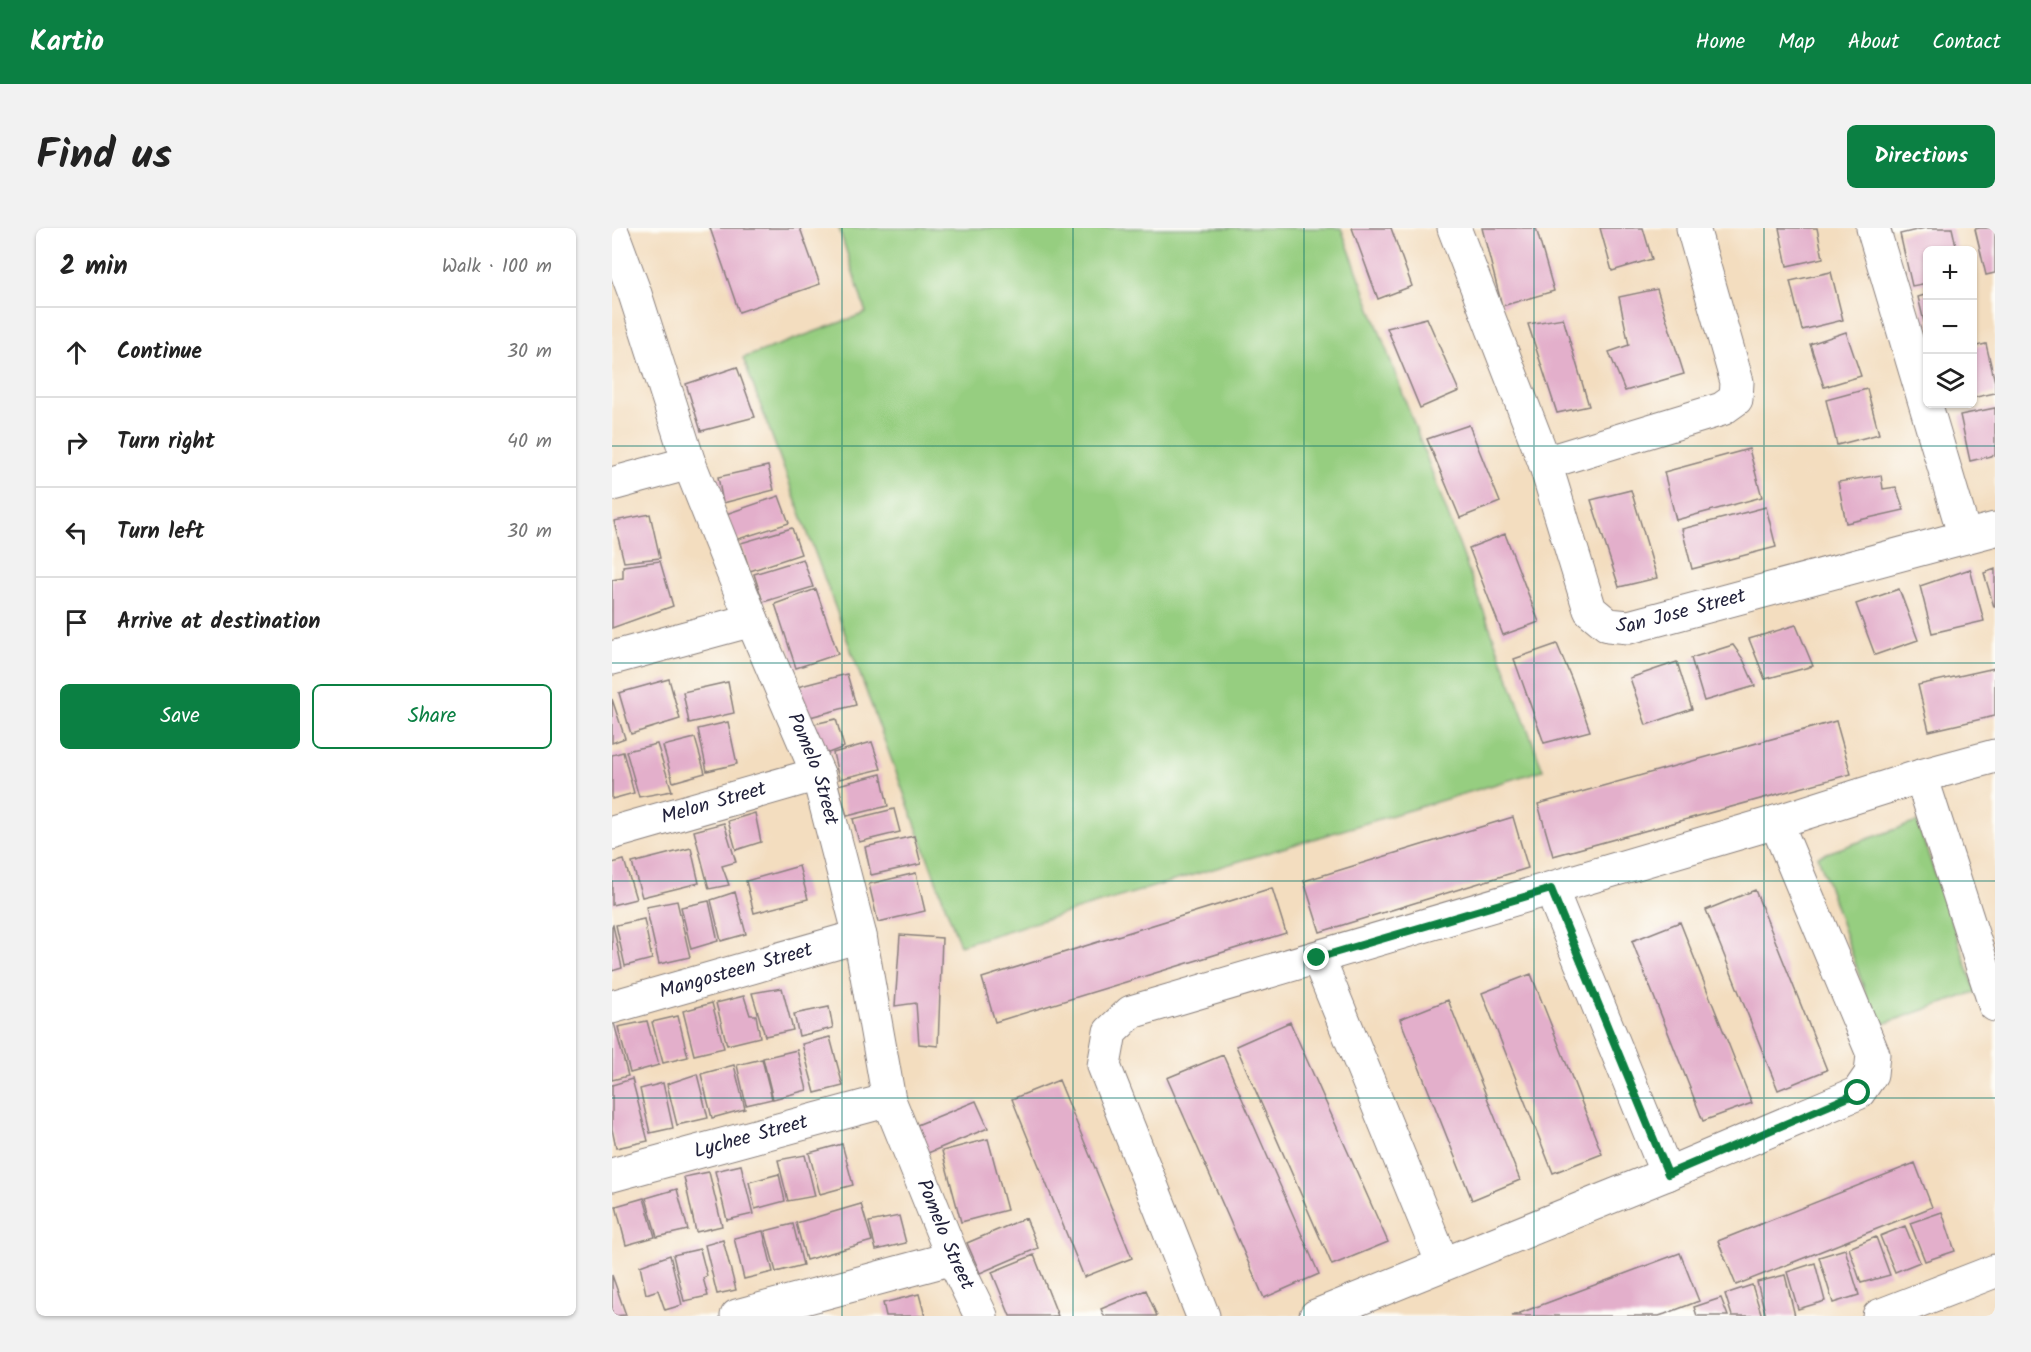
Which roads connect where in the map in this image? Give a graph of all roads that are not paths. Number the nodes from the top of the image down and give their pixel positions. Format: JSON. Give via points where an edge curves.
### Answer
{"nodes":[{"id":1,"x":1454,"y":228,"type":"edge"},
{"id":2,"x":1693,"y":228,"type":"edge"},
{"id":3,"x":1873,"y":228,"type":"edge"},
{"id":4,"x":612,"y":232,"type":"edge"},
{"id":5,"x":623,"y":297,"type":"edge"},
{"id":6,"x":689,"y":463,"type":"junction"},
{"id":7,"x":1545,"y":464,"type":"junction"},
{"id":8,"x":612,"y":484,"type":"edge"},
{"id":9,"x":1980,"y":533,"type":"edge"},
{"id":10,"x":752,"y":620,"type":"junction"},
{"id":11,"x":612,"y":658,"type":"edge"},
{"id":12,"x":1995,"y":756,"type":"edge"},
{"id":13,"x":818,"y":774,"type":"junction"},
{"id":14,"x":1921,"y":776,"type":"junction"},
{"id":15,"x":1776,"y":822,"type":"junction"},
{"id":16,"x":612,"y":833,"type":"edge"},
{"id":17,"x":1551,"y":889,"type":"junction"},
{"id":18,"x":860,"y":936,"type":"junction"},
{"id":19,"x":1317,"y":958,"type":"junction"},
{"id":20,"x":1995,"y":1005,"type":"edge"},
{"id":21,"x":612,"y":1007,"type":"edge"},
{"id":22,"x":889,"y":1100,"type":"junction"},
{"id":23,"x":1668,"y":1174,"type":"junction"},
{"id":24,"x":612,"y":1175,"type":"edge"},
{"id":25,"x":953,"y":1258,"type":"junction"},
{"id":26,"x":1443,"y":1264,"type":"junction"},
{"id":27,"x":1995,"y":1272,"type":"edge"},
{"id":28,"x":737,"y":1316,"type":"edge"},
{"id":29,"x":981,"y":1316,"type":"edge"},
{"id":30,"x":1203,"y":1316,"type":"edge"},
{"id":31,"x":1316,"y":1316,"type":"edge"},
{"id":32,"x":1880,"y":1316,"type":"edge"}],
"edges":[{"from":1,"to":7,"type":"street","name":"San Jose Street"},
{"from":2,"to":7,"type":"street","via":[[1737,382],[1736,399],[1722,409]]},
{"from":3,"to":9,"type":"street"},
{"from":4,"to":5,"type":"street","name":"Pomelo Street"},
{"from":5,"to":6,"type":"street","name":"Pomelo Street"},
{"from":6,"to":8,"type":"street"},
{"from":6,"to":10,"type":"street","name":"Pomelo Street"},
{"from":7,"to":9,"type":"street","name":"San Jose Street","via":[[1590,610],[1608,625],[1629,627]]},
{"from":10,"to":11,"type":"street"},
{"from":10,"to":13,"type":"street","name":"Pomelo Street"},
{"from":12,"to":14,"type":"street"},
{"from":13,"to":16,"type":"street","name":"Melon Street"},
{"from":13,"to":18,"type":"street","name":"Pomelo Street"},
{"from":14,"to":15,"type":"street"},
{"from":14,"to":20,"type":"street"},
{"from":15,"to":17,"type":"street"},
{"from":15,"to":23,"type":"street","via":[[1873,1054],[1871,1074],[1858,1093]]},
{"from":17,"to":19,"type":"street"},
{"from":17,"to":23,"type":"street"},
{"from":18,"to":21,"type":"street","name":"Mangosteen Street"},
{"from":18,"to":22,"type":"street","name":"Pomelo Street"},
{"from":19,"to":26,"type":"street"},
{"from":19,"to":30,"type":"street","via":[[1131,1012],[1110,1032],[1104,1066]]},
{"from":22,"to":24,"type":"street","name":"Lychee Street"},
{"from":22,"to":25,"type":"street","name":"Pomelo Street"},
{"from":23,"to":26,"type":"street"},
{"from":25,"to":28,"type":"street"},
{"from":25,"to":29,"type":"street","name":"Pomelo Street"},
{"from":26,"to":31,"type":"street"},
{"from":27,"to":32,"type":"street"}]}
